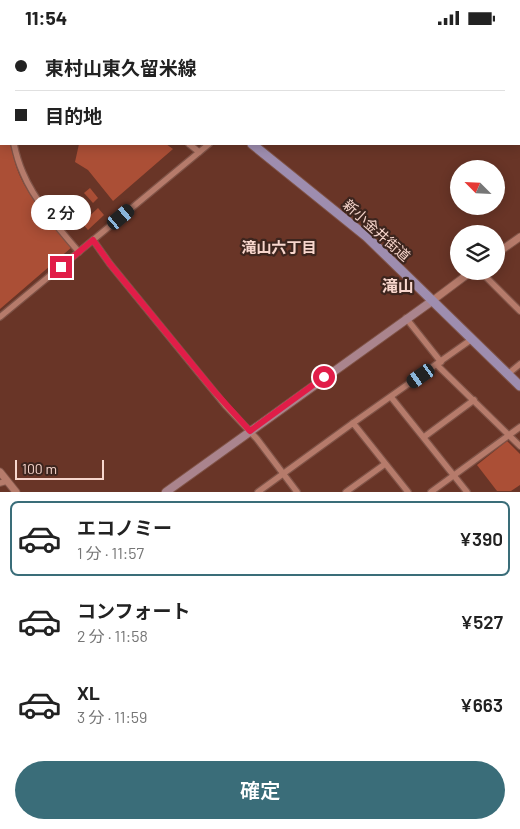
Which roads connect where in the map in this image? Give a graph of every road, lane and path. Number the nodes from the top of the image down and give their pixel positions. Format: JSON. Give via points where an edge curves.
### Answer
{"nodes":[{"id":1,"x":14,"y":145,"type":"edge"},
{"id":2,"x":190,"y":145,"type":"edge"},
{"id":3,"x":208,"y":145,"type":"edge"},
{"id":4,"x":253,"y":145,"type":"edge"},
{"id":5,"x":199,"y":152,"type":"junction"},
{"id":6,"x":520,"y":237,"type":"edge"},
{"id":7,"x":93,"y":240,"type":"junction"},
{"id":8,"x":505,"y":248,"type":"edge"},
{"id":9,"x":79,"y":252,"type":"junction"},
{"id":10,"x":460,"y":280,"type":"edge"},
{"id":11,"x":489,"y":280,"type":"edge"},
{"id":12,"x":432,"y":301,"type":"junction"},
{"id":13,"x":520,"y":311,"type":"edge"},
{"id":14,"x":0,"y":317,"type":"edge"},
{"id":15,"x":406,"y":318,"type":"junction"},
{"id":16,"x":472,"y":339,"type":"junction"},
{"id":17,"x":439,"y":363,"type":"junction"},
{"id":18,"x":520,"y":364,"type":"edge"},
{"id":19,"x":508,"y":374,"type":"junction"},
{"id":20,"x":520,"y":386,"type":"edge"},
{"id":21,"x":391,"y":397,"type":"junction"},
{"id":22,"x":474,"y":400,"type":"junction"},
{"id":23,"x":354,"y":423,"type":"junction"},
{"id":24,"x":520,"y":427,"type":"edge"},
{"id":25,"x":250,"y":431,"type":"junction"},
{"id":26,"x":509,"y":435,"type":"junction"},
{"id":27,"x":424,"y":437,"type":"junction"},
{"id":28,"x":520,"y":446,"type":"edge"},
{"id":29,"x":385,"y":465,"type":"junction"},
{"id":30,"x":0,"y":472,"type":"edge"},
{"id":31,"x":283,"y":474,"type":"junction"},
{"id":32,"x":454,"y":475,"type":"junction"},
{"id":33,"x":4,"y":482,"type":"edge"},
{"id":34,"x":16,"y":491,"type":"edge"},
{"id":35,"x":166,"y":491,"type":"edge"},
{"id":36,"x":258,"y":491,"type":"edge"},
{"id":37,"x":297,"y":491,"type":"edge"},
{"id":38,"x":346,"y":491,"type":"edge"},
{"id":39,"x":408,"y":491,"type":"edge"},
{"id":40,"x":430,"y":491,"type":"edge"},
{"id":41,"x":467,"y":491,"type":"edge"}],
"edges":[{"from":1,"to":9,"type":"street","via":[[27,183]]},
{"from":2,"to":5,"type":"street"},
{"from":3,"to":5,"type":"street"},
{"from":4,"to":12,"type":"main road","name":"新小金井街道","via":[[367,237]]},
{"from":5,"to":7,"type":"street"},
{"from":6,"to":8,"type":"street"},
{"from":7,"to":9,"type":"street"},
{"from":7,"to":25,"type":"street","via":[[225,405]]},
{"from":9,"to":14,"type":"street"},
{"from":10,"to":12,"type":"street"},
{"from":11,"to":13,"type":"street"},
{"from":12,"to":15,"type":"main road"},
{"from":12,"to":16,"type":"main road","name":"新小金井街道"},
{"from":15,"to":17,"type":"street"},
{"from":15,"to":25,"type":"main road"},
{"from":16,"to":17,"type":"street"},
{"from":16,"to":19,"type":"main road","name":"新小金井街道"},
{"from":17,"to":21,"type":"street"},
{"from":17,"to":22,"type":"street"},
{"from":18,"to":19,"type":"street"},
{"from":19,"to":20,"type":"main road","name":"新小金井街道"},
{"from":21,"to":23,"type":"street"},
{"from":21,"to":27,"type":"street"},
{"from":22,"to":26,"type":"street"},
{"from":22,"to":27,"type":"street"},
{"from":23,"to":29,"type":"street"},
{"from":23,"to":31,"type":"street"},
{"from":24,"to":26,"type":"street"},
{"from":25,"to":31,"type":"street"},
{"from":25,"to":35,"type":"main road"},
{"from":26,"to":28,"type":"street"},
{"from":26,"to":32,"type":"street"},
{"from":27,"to":32,"type":"street"},
{"from":29,"to":38,"type":"street"},
{"from":29,"to":39,"type":"street"},
{"from":30,"to":33,"type":"street"},
{"from":31,"to":36,"type":"street"},
{"from":31,"to":37,"type":"street"},
{"from":32,"to":40,"type":"street"},
{"from":32,"to":41,"type":"street"},
{"from":33,"to":34,"type":"street"}]}
